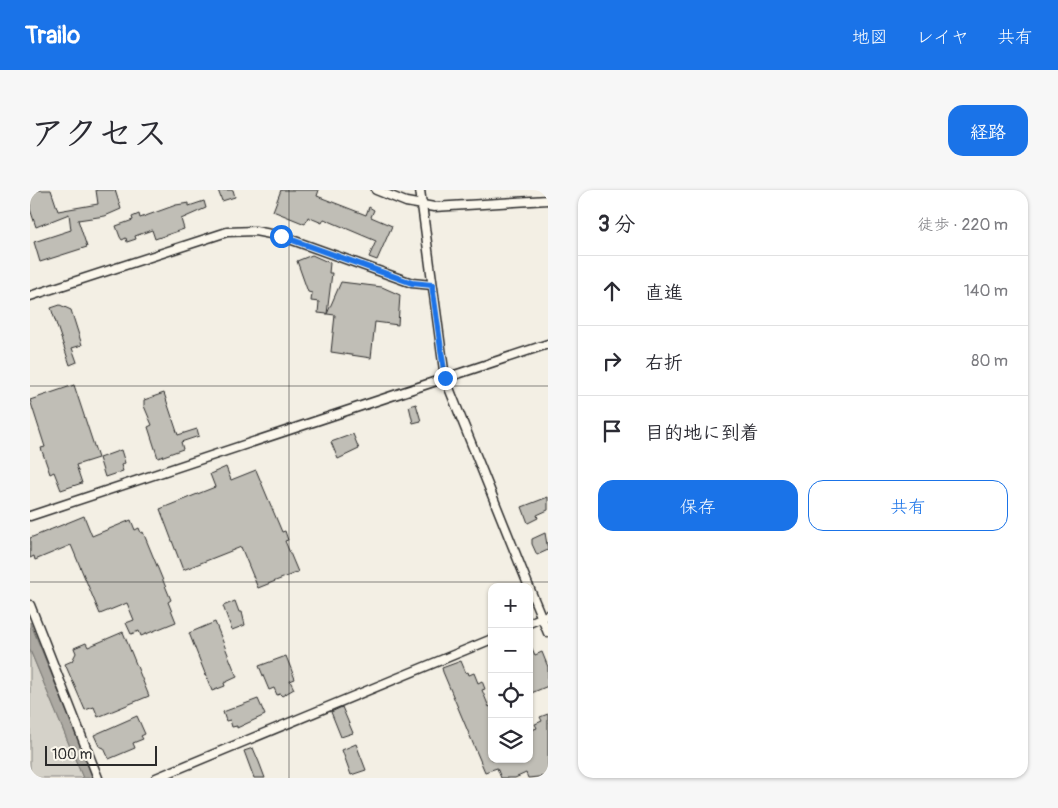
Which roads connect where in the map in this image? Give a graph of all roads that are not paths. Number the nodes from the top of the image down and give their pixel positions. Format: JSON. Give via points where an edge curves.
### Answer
{"nodes":[{"id":1,"x":376,"y":190,"type":"edge"},
{"id":2,"x":420,"y":190,"type":"edge"},
{"id":3,"x":548,"y":200,"type":"edge"},
{"id":4,"x":422,"y":205,"type":"junction"},
{"id":5,"x":432,"y":285,"type":"junction"},
{"id":6,"x":30,"y":296,"type":"edge"},
{"id":7,"x":548,"y":344,"type":"edge"},
{"id":8,"x":445,"y":378,"type":"junction"},
{"id":9,"x":30,"y":516,"type":"edge"},
{"id":10,"x":527,"y":583,"type":"edge"},
{"id":11,"x":533,"y":594,"type":"edge"},
{"id":12,"x":30,"y":604,"type":"edge"},
{"id":13,"x":545,"y":617,"type":"edge"},
{"id":14,"x":533,"y":622,"type":"edge"},
{"id":15,"x":548,"y":634,"type":"edge"},
{"id":16,"x":488,"y":641,"type":"edge"},
{"id":17,"x":98,"y":778,"type":"edge"},
{"id":18,"x":156,"y":778,"type":"edge"}],
"edges":[{"from":1,"to":4,"type":"street"},
{"from":2,"to":4,"type":"street"},
{"from":3,"to":4,"type":"street"},
{"from":4,"to":5,"type":"street"},
{"from":5,"to":6,"type":"street","via":[[412,283],[281,236],[255,231],[227,232]]},
{"from":5,"to":8,"type":"street"},
{"from":7,"to":8,"type":"street"},
{"from":8,"to":9,"type":"street"},
{"from":8,"to":10,"type":"street"},
{"from":11,"to":13,"type":"street"},
{"from":12,"to":17,"type":"street"},
{"from":13,"to":14,"type":"street"},
{"from":13,"to":15,"type":"street"},
{"from":16,"to":18,"type":"street"}]}
